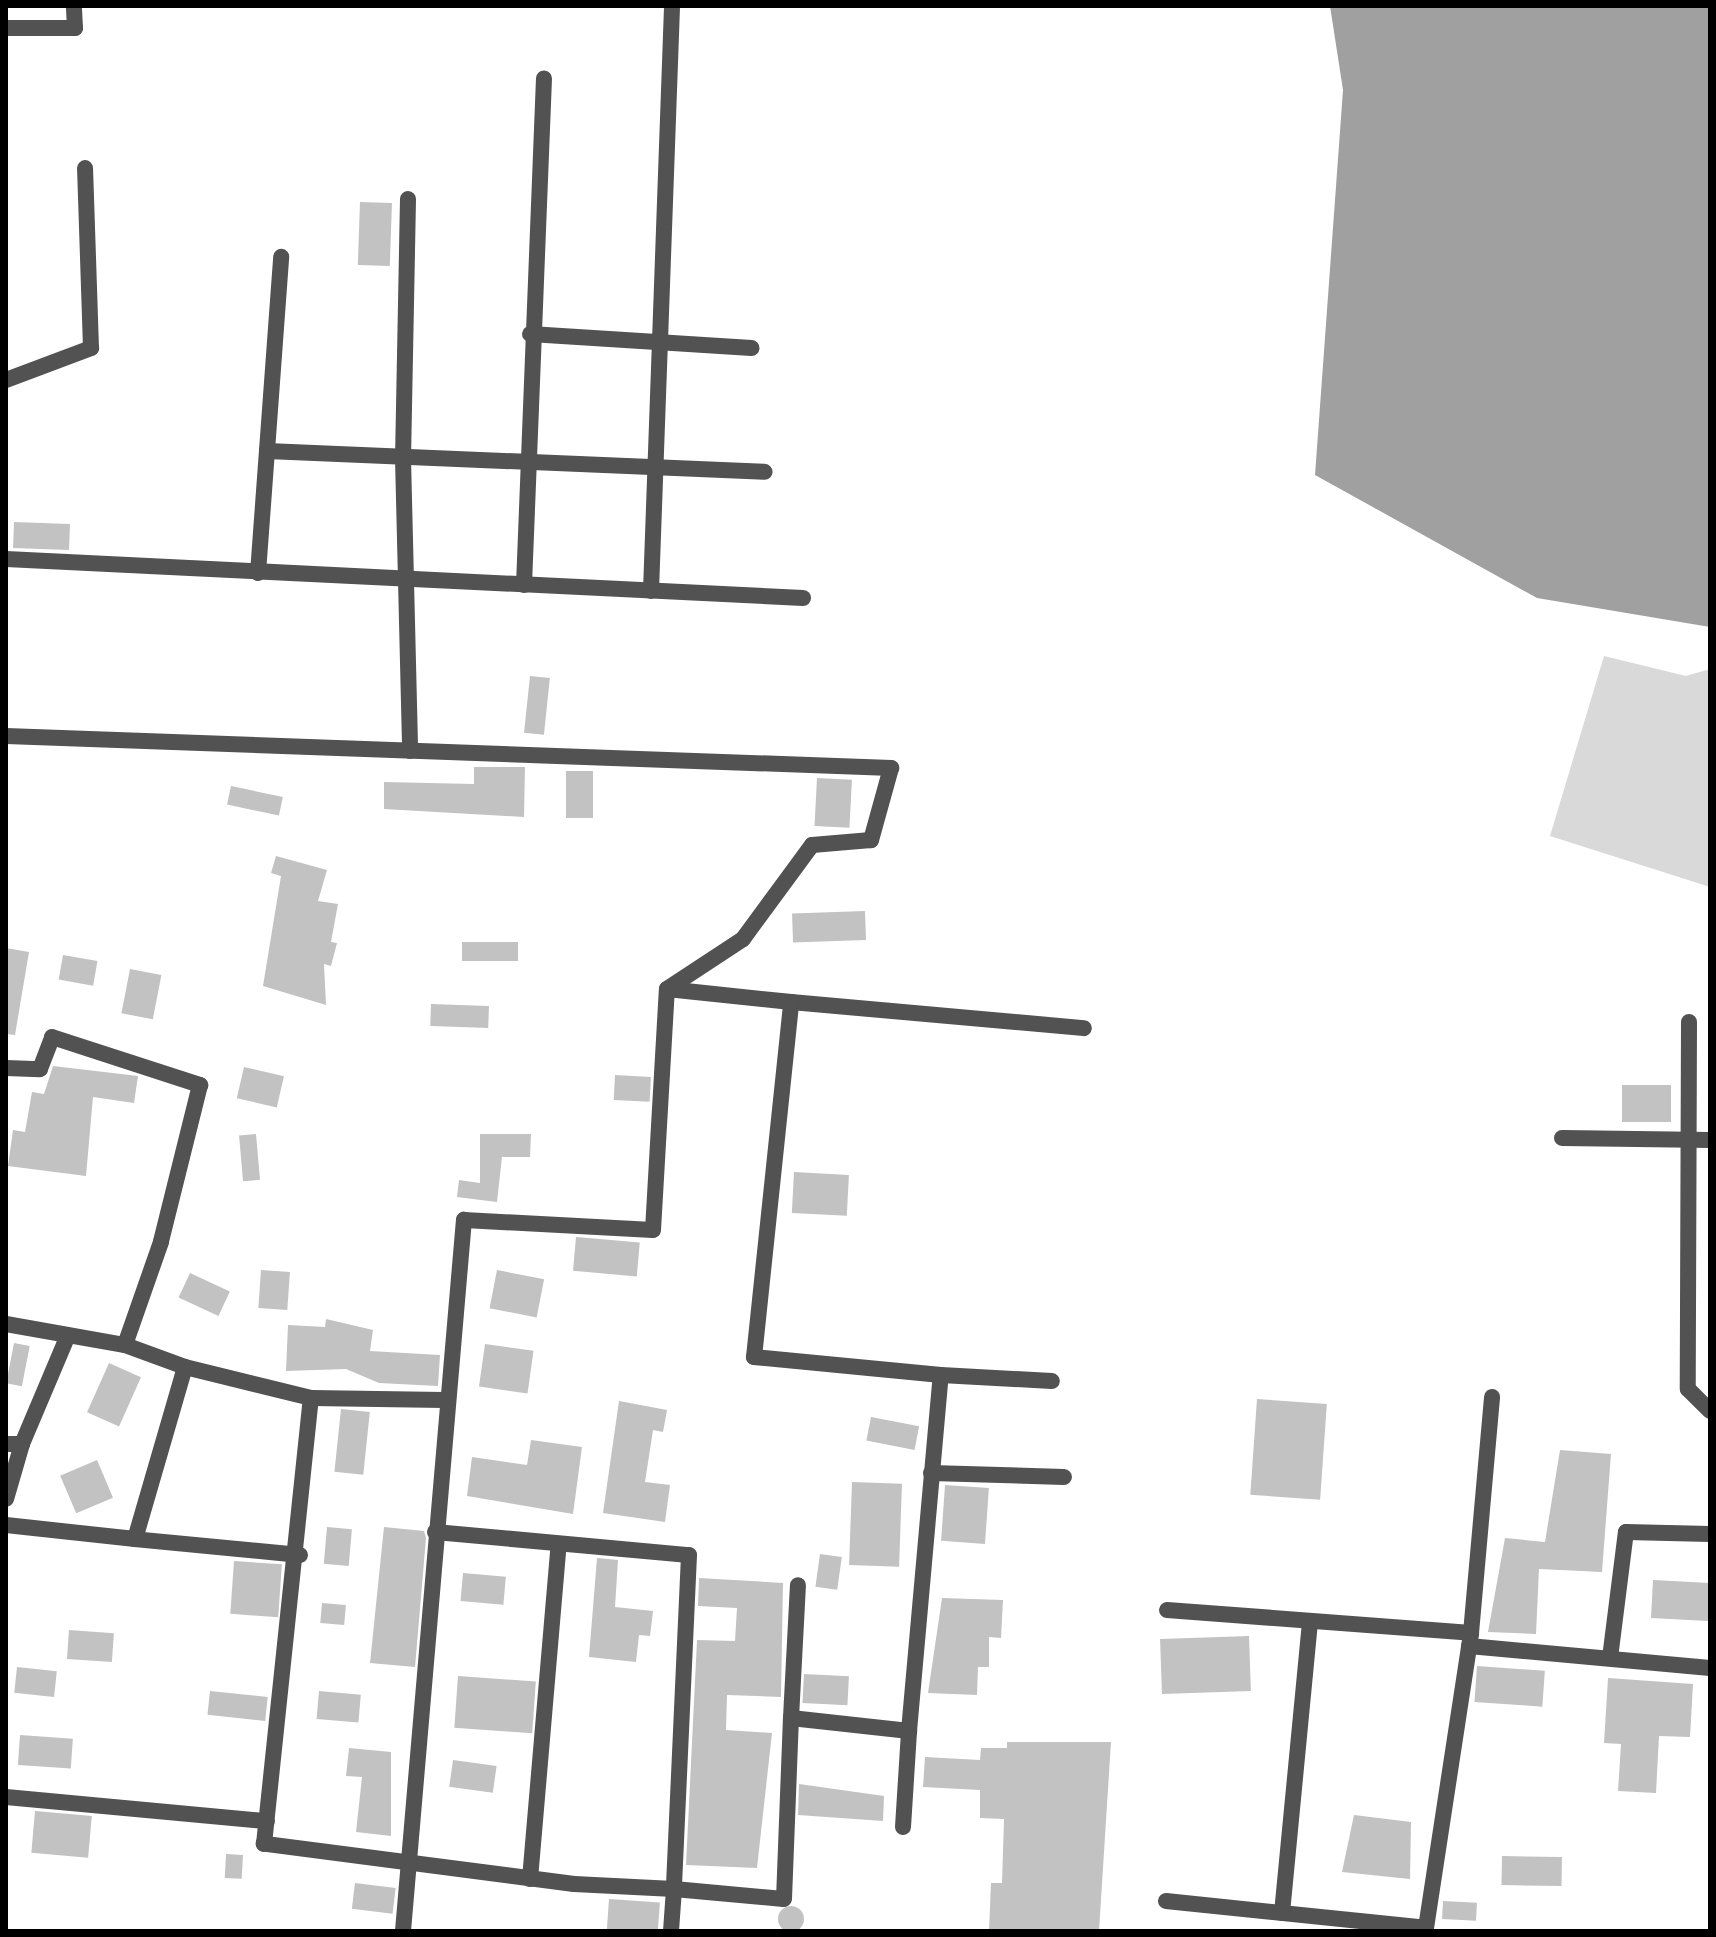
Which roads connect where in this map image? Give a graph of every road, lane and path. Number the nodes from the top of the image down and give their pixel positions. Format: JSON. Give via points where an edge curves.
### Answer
{"nodes":[{"id":1,"x":74,"y":6,"type":"edge"},
{"id":2,"x":672,"y":6,"type":"edge"},
{"id":3,"x":6,"y":28,"type":"edge"},
{"id":4,"x":544,"y":78,"type":"dead end"},
{"id":5,"x":85,"y":168,"type":"dead end"},
{"id":6,"x":408,"y":199,"type":"dead end"},
{"id":7,"x":281,"y":257,"type":"dead end"},
{"id":8,"x":530,"y":334,"type":"junction"},
{"id":9,"x":660,"y":340,"type":"junction"},
{"id":10,"x":752,"y":348,"type":"dead end"},
{"id":11,"x":6,"y":380,"type":"edge"},
{"id":12,"x":267,"y":451,"type":"junction"},
{"id":13,"x":403,"y":458,"type":"junction"},
{"id":14,"x":523,"y":462,"type":"junction"},
{"id":15,"x":655,"y":468,"type":"junction"},
{"id":16,"x":765,"y":472,"type":"dead end"},
{"id":17,"x":6,"y":559,"type":"edge"},
{"id":18,"x":258,"y":573,"type":"junction"},
{"id":19,"x":406,"y":581,"type":"junction"},
{"id":20,"x":524,"y":585,"type":"junction"},
{"id":21,"x":651,"y":591,"type":"junction"},
{"id":22,"x":803,"y":598,"type":"dead end"},
{"id":23,"x":6,"y":736,"type":"edge"},
{"id":24,"x":410,"y":751,"type":"junction"},
{"id":25,"x":667,"y":989,"type":"junction"},
{"id":26,"x":791,"y":1002,"type":"junction"},
{"id":27,"x":1689,"y":1022,"type":"dead end"},
{"id":28,"x":1084,"y":1028,"type":"dead end"},
{"id":29,"x":6,"y":1068,"type":"edge"},
{"id":30,"x":1562,"y":1138,"type":"dead end"},
{"id":31,"x":1689,"y":1140,"type":"junction"},
{"id":32,"x":1710,"y":1140,"type":"edge"},
{"id":33,"x":6,"y":1324,"type":"edge"},
{"id":34,"x":68,"y":1335,"type":"junction"},
{"id":35,"x":125,"y":1345,"type":"junction"},
{"id":36,"x":185,"y":1367,"type":"junction"},
{"id":37,"x":941,"y":1375,"type":"junction"},
{"id":38,"x":1052,"y":1381,"type":"dead end"},
{"id":39,"x":1492,"y":1397,"type":"dead end"},
{"id":40,"x":311,"y":1398,"type":"junction"},
{"id":41,"x":444,"y":1400,"type":"junction"},
{"id":42,"x":1710,"y":1411,"type":"edge"},
{"id":43,"x":14,"y":1444,"type":"edge"},
{"id":44,"x":931,"y":1473,"type":"junction"},
{"id":45,"x":1064,"y":1477,"type":"dead end"},
{"id":46,"x":6,"y":1499,"type":"edge"},
{"id":47,"x":6,"y":1525,"type":"edge"},
{"id":48,"x":435,"y":1532,"type":"junction"},
{"id":49,"x":1710,"y":1534,"type":"edge"},
{"id":50,"x":135,"y":1539,"type":"junction"},
{"id":51,"x":559,"y":1544,"type":"junction"},
{"id":52,"x":300,"y":1555,"type":"junction"},
{"id":53,"x":798,"y":1585,"type":"dead end"},
{"id":54,"x":1167,"y":1610,"type":"dead end"},
{"id":55,"x":1310,"y":1621,"type":"junction"},
{"id":56,"x":1470,"y":1639,"type":"junction"},
{"id":57,"x":1610,"y":1658,"type":"junction"},
{"id":58,"x":1710,"y":1668,"type":"edge"},
{"id":59,"x":791,"y":1718,"type":"junction"},
{"id":60,"x":909,"y":1731,"type":"junction"},
{"id":61,"x":6,"y":1797,"type":"edge"},
{"id":62,"x":267,"y":1821,"type":"junction"},
{"id":63,"x":903,"y":1827,"type":"dead end"},
{"id":64,"x":408,"y":1865,"type":"junction"},
{"id":65,"x":530,"y":1879,"type":"junction"},
{"id":66,"x":674,"y":1889,"type":"junction"},
{"id":67,"x":1166,"y":1901,"type":"dead end"},
{"id":68,"x":1282,"y":1913,"type":"junction"},
{"id":69,"x":1426,"y":1930,"type":"edge"},
{"id":70,"x":403,"y":1931,"type":"edge"},
{"id":71,"x":671,"y":1931,"type":"edge"}],
"edges":[{"from":1,"to":3,"type":"street","via":[[75,28]]},
{"from":2,"to":9,"type":"street"},
{"from":4,"to":8,"type":"street"},
{"from":5,"to":11,"type":"street","via":[[91,348]]},
{"from":6,"to":13,"type":"street"},
{"from":7,"to":12,"type":"street"},
{"from":8,"to":9,"type":"street"},
{"from":8,"to":14,"type":"street"},
{"from":9,"to":10,"type":"street"},
{"from":9,"to":15,"type":"street"},
{"from":12,"to":13,"type":"street"},
{"from":12,"to":18,"type":"street"},
{"from":13,"to":14,"type":"street"},
{"from":13,"to":19,"type":"street"},
{"from":14,"to":15,"type":"street"},
{"from":14,"to":20,"type":"street"},
{"from":15,"to":16,"type":"street"},
{"from":15,"to":21,"type":"street"},
{"from":17,"to":18,"type":"street"},
{"from":18,"to":19,"type":"street"},
{"from":19,"to":20,"type":"street"},
{"from":19,"to":24,"type":"street"},
{"from":20,"to":21,"type":"street"},
{"from":21,"to":22,"type":"street"},
{"from":23,"to":24,"type":"street"},
{"from":24,"to":25,"type":"street","via":[[891,768],[871,840],[812,845],[743,939]]},
{"from":25,"to":26,"type":"street"},
{"from":25,"to":41,"type":"street","via":[[653,1230],[464,1220]]},
{"from":26,"to":28,"type":"street"},
{"from":26,"to":37,"type":"street","via":[[754,1357]]},
{"from":27,"to":31,"type":"street"},
{"from":29,"to":35,"type":"street","via":[[40,1069],[52,1037],[200,1085],[161,1242]]},
{"from":30,"to":31,"type":"street"},
{"from":31,"to":32,"type":"street"},
{"from":31,"to":42,"type":"street","via":[[1688,1389]]},
{"from":33,"to":34,"type":"street"},
{"from":34,"to":35,"type":"street"},
{"from":34,"to":43,"type":"street"},
{"from":35,"to":36,"type":"street"},
{"from":36,"to":40,"type":"street"},
{"from":36,"to":50,"type":"street"},
{"from":37,"to":38,"type":"street"},
{"from":37,"to":44,"type":"street"},
{"from":39,"to":56,"type":"street"},
{"from":40,"to":41,"type":"street"},
{"from":40,"to":52,"type":"street"},
{"from":41,"to":48,"type":"street"},
{"from":43,"to":46,"type":"street"},
{"from":44,"to":45,"type":"street"},
{"from":44,"to":60,"type":"street"},
{"from":47,"to":50,"type":"street"},
{"from":48,"to":51,"type":"street"},
{"from":48,"to":64,"type":"street"},
{"from":49,"to":57,"type":"street","via":[[1626,1532]]},
{"from":50,"to":52,"type":"street"},
{"from":51,"to":65,"type":"street"},
{"from":51,"to":66,"type":"street","via":[[689,1555]]},
{"from":52,"to":62,"type":"street"},
{"from":53,"to":59,"type":"street"},
{"from":54,"to":55,"type":"street"},
{"from":55,"to":56,"type":"street"},
{"from":55,"to":68,"type":"street"},
{"from":56,"to":57,"type":"street"},
{"from":56,"to":69,"type":"street"},
{"from":57,"to":58,"type":"street"},
{"from":59,"to":60,"type":"street"},
{"from":59,"to":66,"type":"street","via":[[784,1899]]},
{"from":60,"to":63,"type":"street"},
{"from":61,"to":62,"type":"street"},
{"from":62,"to":64,"type":"street","via":[[264,1844]]},
{"from":64,"to":65,"type":"street"},
{"from":64,"to":70,"type":"street"},
{"from":65,"to":66,"type":"street"},
{"from":66,"to":71,"type":"street"},
{"from":67,"to":68,"type":"street"},
{"from":68,"to":69,"type":"street"}]}
